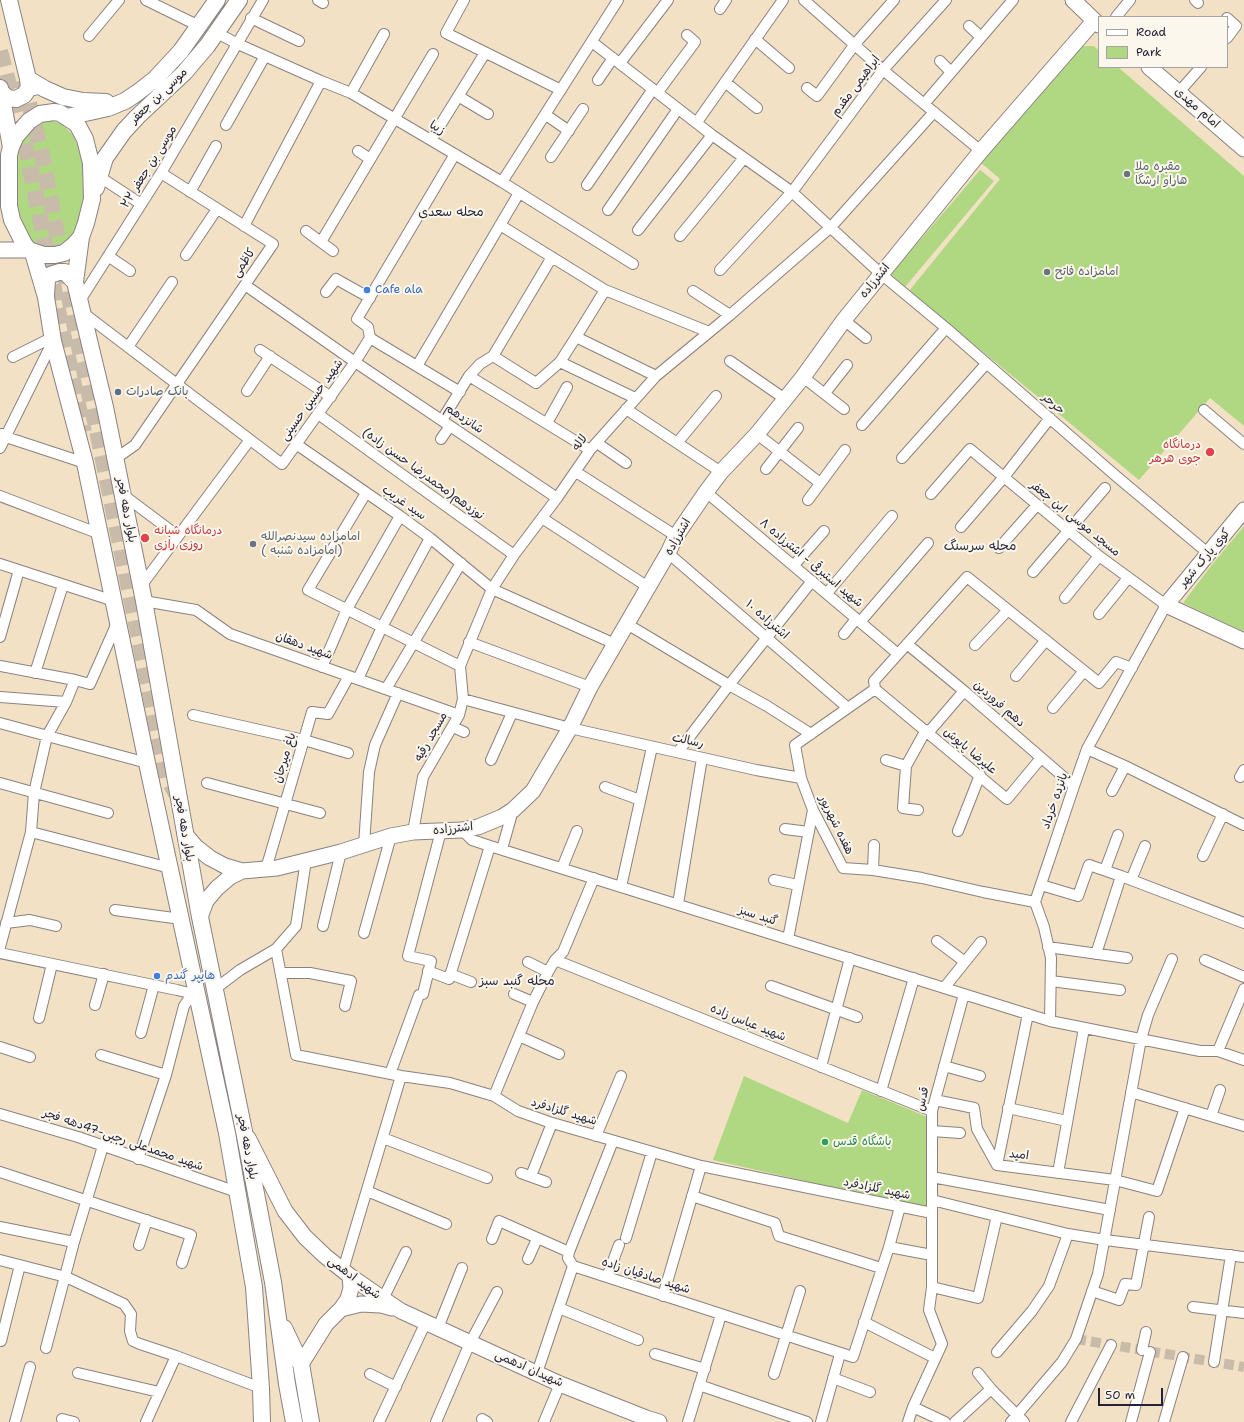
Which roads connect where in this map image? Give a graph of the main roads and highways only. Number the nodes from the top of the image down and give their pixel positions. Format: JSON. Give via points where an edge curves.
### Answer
{"nodes":[{"id":1,"x":9,"y":0,"type":"edge"},
{"id":2,"x":217,"y":0,"type":"edge"},
{"id":3,"x":239,"y":0,"type":"edge"},
{"id":4,"x":28,"y":79,"type":"junction"},
{"id":5,"x":1,"y":90,"type":"edge"},
{"id":6,"x":125,"y":101,"type":"junction"},
{"id":7,"x":60,"y":114,"type":"junction"},
{"id":8,"x":138,"y":116,"type":"junction"},
{"id":9,"x":10,"y":151,"type":"junction"},
{"id":10,"x":92,"y":199,"type":"junction"},
{"id":11,"x":81,"y":237,"type":"junction"},
{"id":12,"x":31,"y":252,"type":"junction"},
{"id":13,"x":75,"y":282,"type":"junction"},
{"id":14,"x":46,"y":297,"type":"junction"},
{"id":15,"x":277,"y":1314,"type":"junction"},
{"id":16,"x":287,"y":1384,"type":"junction"},
{"id":17,"x":262,"y":1422,"type":"edge"},
{"id":18,"x":284,"y":1422,"type":"edge"},
{"id":19,"x":294,"y":1422,"type":"edge"},
{"id":20,"x":311,"y":1422,"type":"edge"}],
"edges":[{"from":1,"to":4,"type":"main road"},
{"from":2,"to":6,"type":"main road","name":"موسی بن جعفر","via":[[181,51],[155,79]]},
{"from":3,"to":8,"type":"main road","name":"موسی بن جعفر","via":[[217,33],[184,74]]},
{"from":4,"to":5,"type":"main road","via":[[29,88],[24,95],[16,99],[8,98]]},
{"from":4,"to":6,"type":"main road","via":[[45,89],[83,102]]},
{"from":4,"to":7,"type":"main road"},
{"from":5,"to":9,"type":"main road"},
{"from":6,"to":7,"type":"main road","name":"موسی بن جعفر","via":[[108,108]]},
{"from":6,"to":8,"type":"main road","via":[[125,114],[131,117]]},
{"from":7,"to":9,"type":"main road","via":[[40,114],[29,121],[16,136]]},
{"from":7,"to":10,"type":"main road","via":[[77,124],[85,139],[91,163]]},
{"from":8,"to":10,"type":"main road","name":"موسی بن جعفر","via":[[105,158]]},
{"from":9,"to":12,"type":"main road","via":[[9,206],[17,232]]},
{"from":10,"to":11,"type":"main road"},
{"from":11,"to":12,"type":"main road","via":[[64,253],[44,255]]},
{"from":11,"to":13,"type":"main road","name":"بلوار دهه فجر"},
{"from":12,"to":14,"type":"main road","name":"بلوار دهه فجر"},
{"from":13,"to":14,"type":"main road","via":[[65,272],[50,275],[47,280]]},
{"from":13,"to":15,"type":"main road","name":"بلوار دهه فجر","via":[[105,407],[142,593],[200,917],[244,1131]]},
{"from":14,"to":17,"type":"main road","name":"بلوار دهه فجر","via":[[53,339],[85,463],[227,1133],[254,1287]]},
{"from":15,"to":16,"type":"main road","name":"بلوار دهه فجر"},
{"from":15,"to":20,"type":"main road","via":[[301,1364]]},
{"from":16,"to":18,"type":"main road"},
{"from":16,"to":19,"type":"main road","name":"بلوار دهه فجر"}]}
